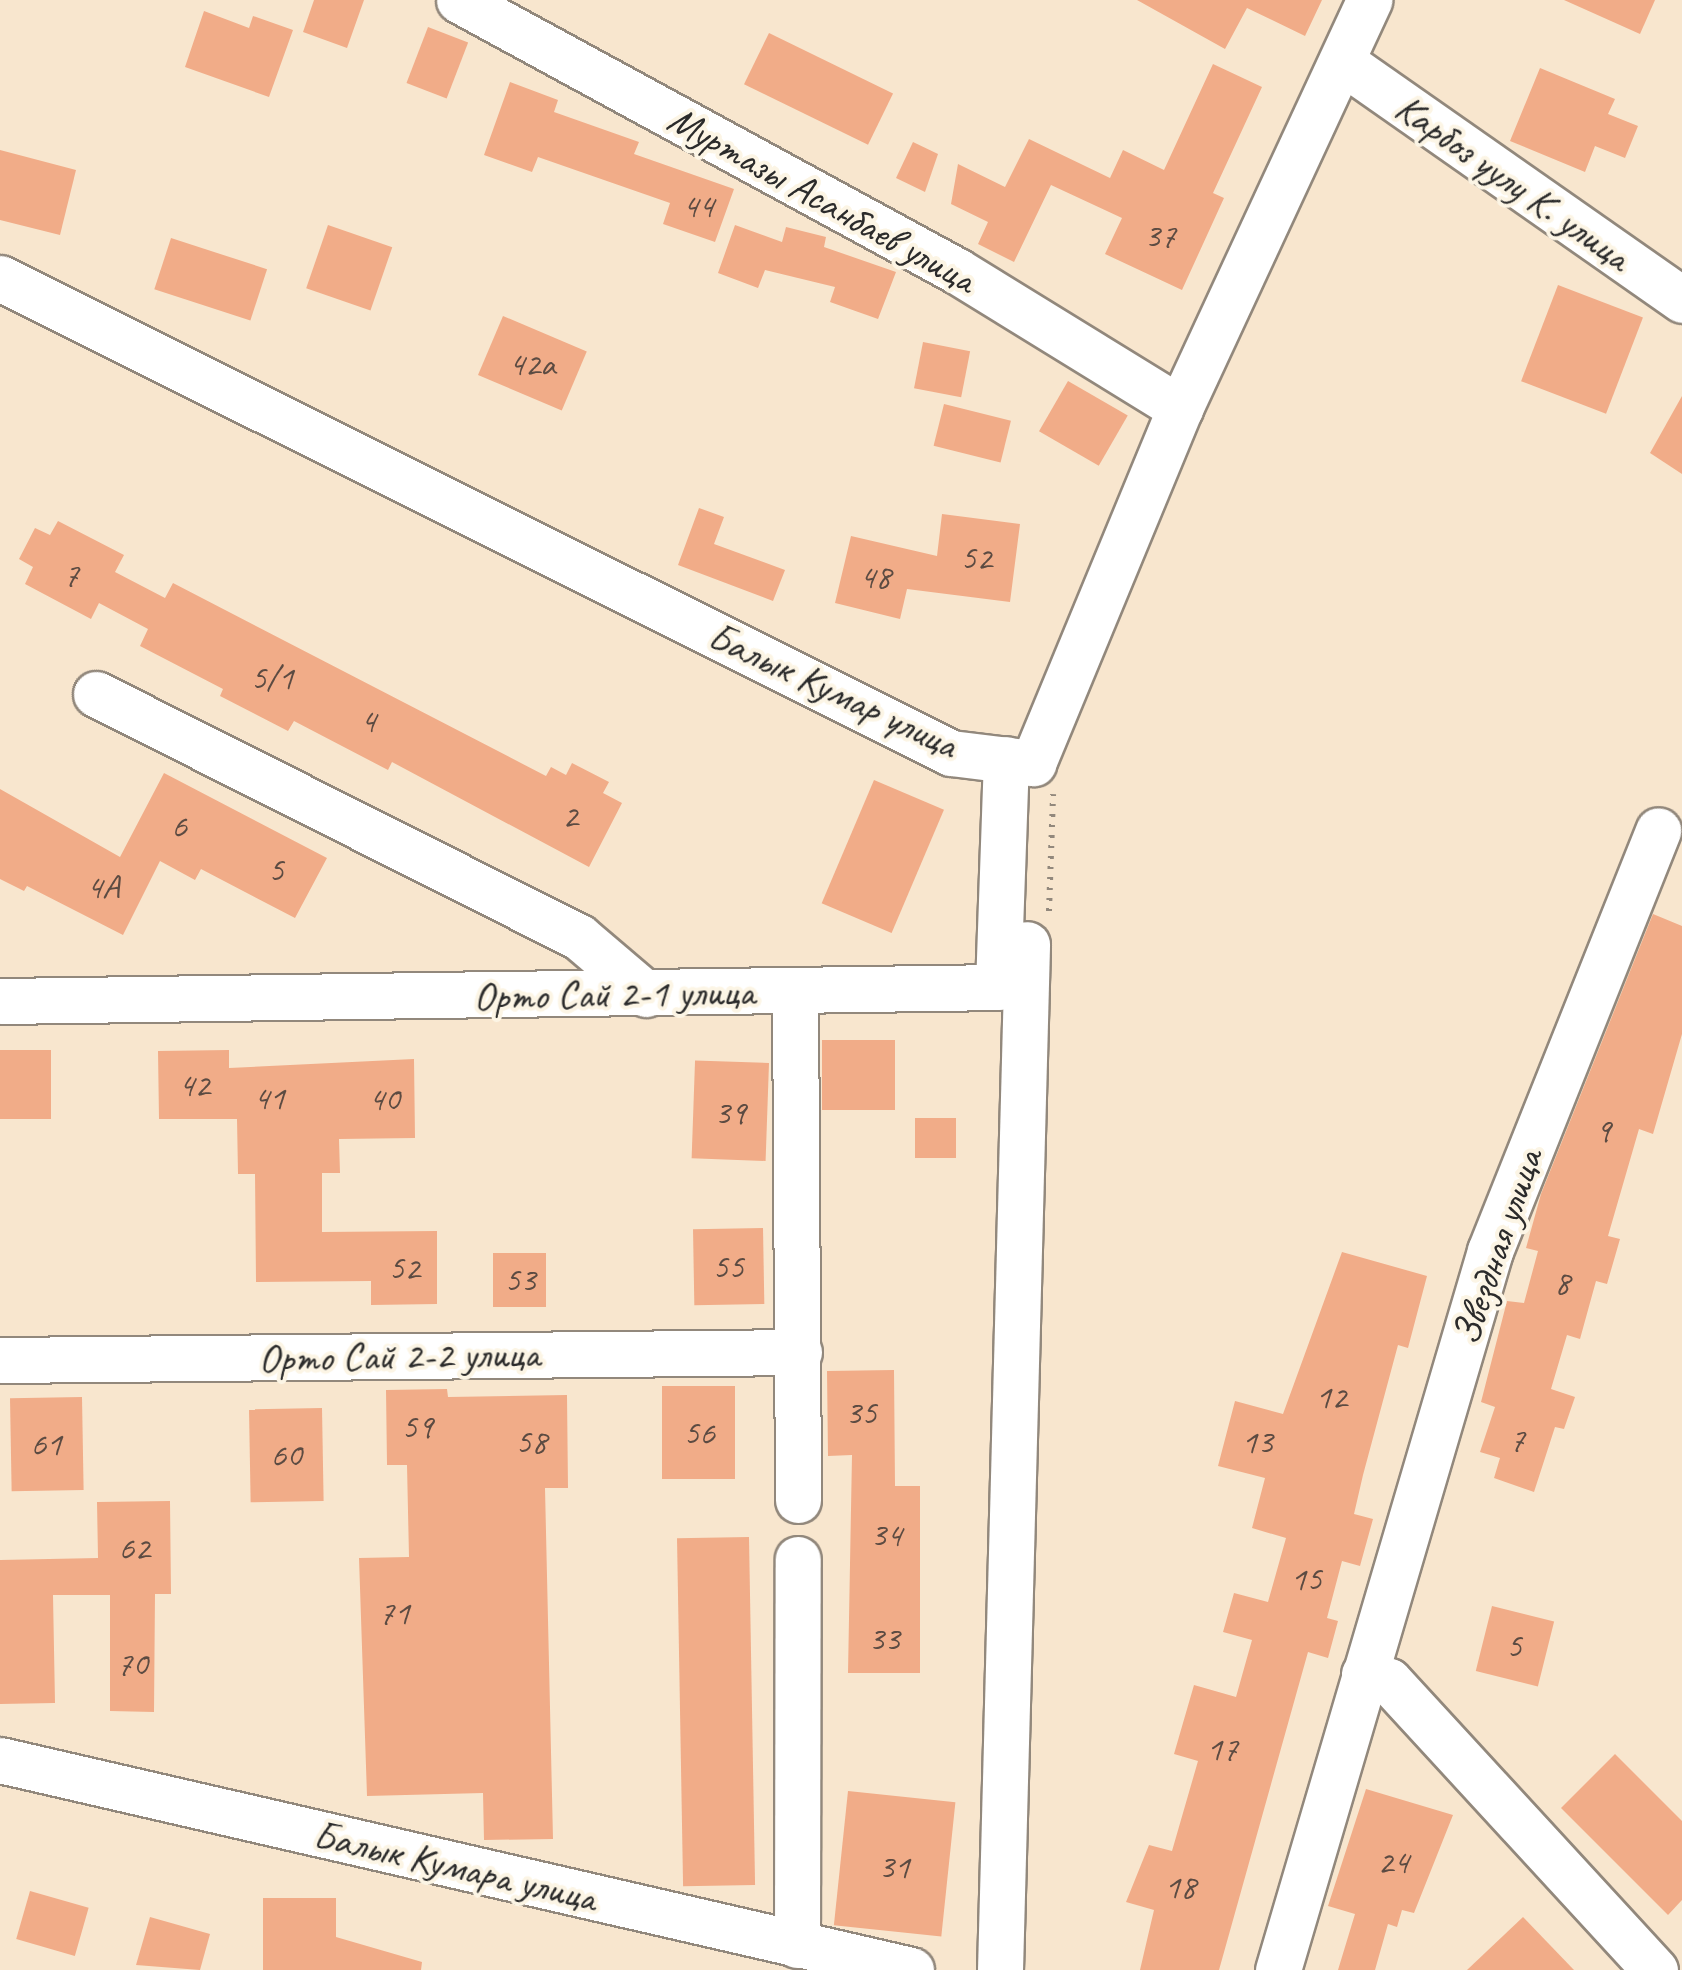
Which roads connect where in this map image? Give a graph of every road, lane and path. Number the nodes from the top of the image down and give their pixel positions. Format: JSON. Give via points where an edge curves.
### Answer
{"nodes":[{"id":1,"x":459,"y":0,"type":"edge"},
{"id":2,"x":1369,"y":0,"type":"edge"},
{"id":3,"x":1344,"y":63,"type":"junction"},
{"id":4,"x":0,"y":278,"type":"edge"},
{"id":5,"x":1682,"y":300,"type":"edge"},
{"id":6,"x":1180,"y":408,"type":"junction"},
{"id":7,"x":96,"y":694,"type":"dead end"},
{"id":8,"x":1031,"y":768,"type":"junction"},
{"id":9,"x":1658,"y":830,"type":"dead end"},
{"id":10,"x":1048,"y":915,"type":"dead end"},
{"id":11,"x":795,"y":992,"type":"junction"},
{"id":12,"x":646,"y":994,"type":"junction"},
{"id":13,"x":0,"y":1001,"type":"edge"},
{"id":14,"x":798,"y":1352,"type":"junction"},
{"id":15,"x":0,"y":1360,"type":"edge"},
{"id":16,"x":798,"y":1500,"type":"dead end"},
{"id":17,"x":798,"y":1559,"type":"dead end"},
{"id":18,"x":1364,"y":1674,"type":"junction"},
{"id":19,"x":0,"y":1760,"type":"edge"},
{"id":20,"x":797,"y":1946,"type":"junction"},
{"id":21,"x":911,"y":1970,"type":"edge"},
{"id":22,"x":1000,"y":1970,"type":"edge"},
{"id":23,"x":1278,"y":1970,"type":"edge"},
{"id":24,"x":1655,"y":1970,"type":"edge"}],
"edges":[{"from":1,"to":6,"type":"street","name":"Муртазы Асанбаев улица","via":[[957,271]]},
{"from":2,"to":3,"type":"street"},
{"from":3,"to":5,"type":"street","name":"Карбоз уулу К. улица"},
{"from":3,"to":6,"type":"street"},
{"from":4,"to":8,"type":"street","name":"Балык Кумар улица","via":[[951,753]]},
{"from":6,"to":8,"type":"street"},
{"from":7,"to":12,"type":"street","via":[[579,937]]},
{"from":8,"to":10,"type":"path"},
{"from":8,"to":11,"type":"street","name":"Орто Сай 2-1 улица","via":[[1002,985]]},
{"from":8,"to":22,"type":"street"},
{"from":9,"to":18,"type":"street","name":"Звездная улица","via":[[1490,1251]]},
{"from":11,"to":12,"type":"street","name":"Орто Сай 2-1 улица"},
{"from":11,"to":14,"type":"street"},
{"from":12,"to":13,"type":"street","name":"Орто Сай 2-1 улица"},
{"from":14,"to":15,"type":"street","name":"Орто Сай 2-2 улица"},
{"from":14,"to":16,"type":"street"},
{"from":17,"to":20,"type":"street"},
{"from":18,"to":23,"type":"street","name":"Звездная улица"},
{"from":18,"to":24,"type":"street","via":[[1389,1680]]},
{"from":19,"to":20,"type":"street","name":"Балык Кумара улица"},
{"from":20,"to":21,"type":"street","name":"Балык Кумара улица"}]}
